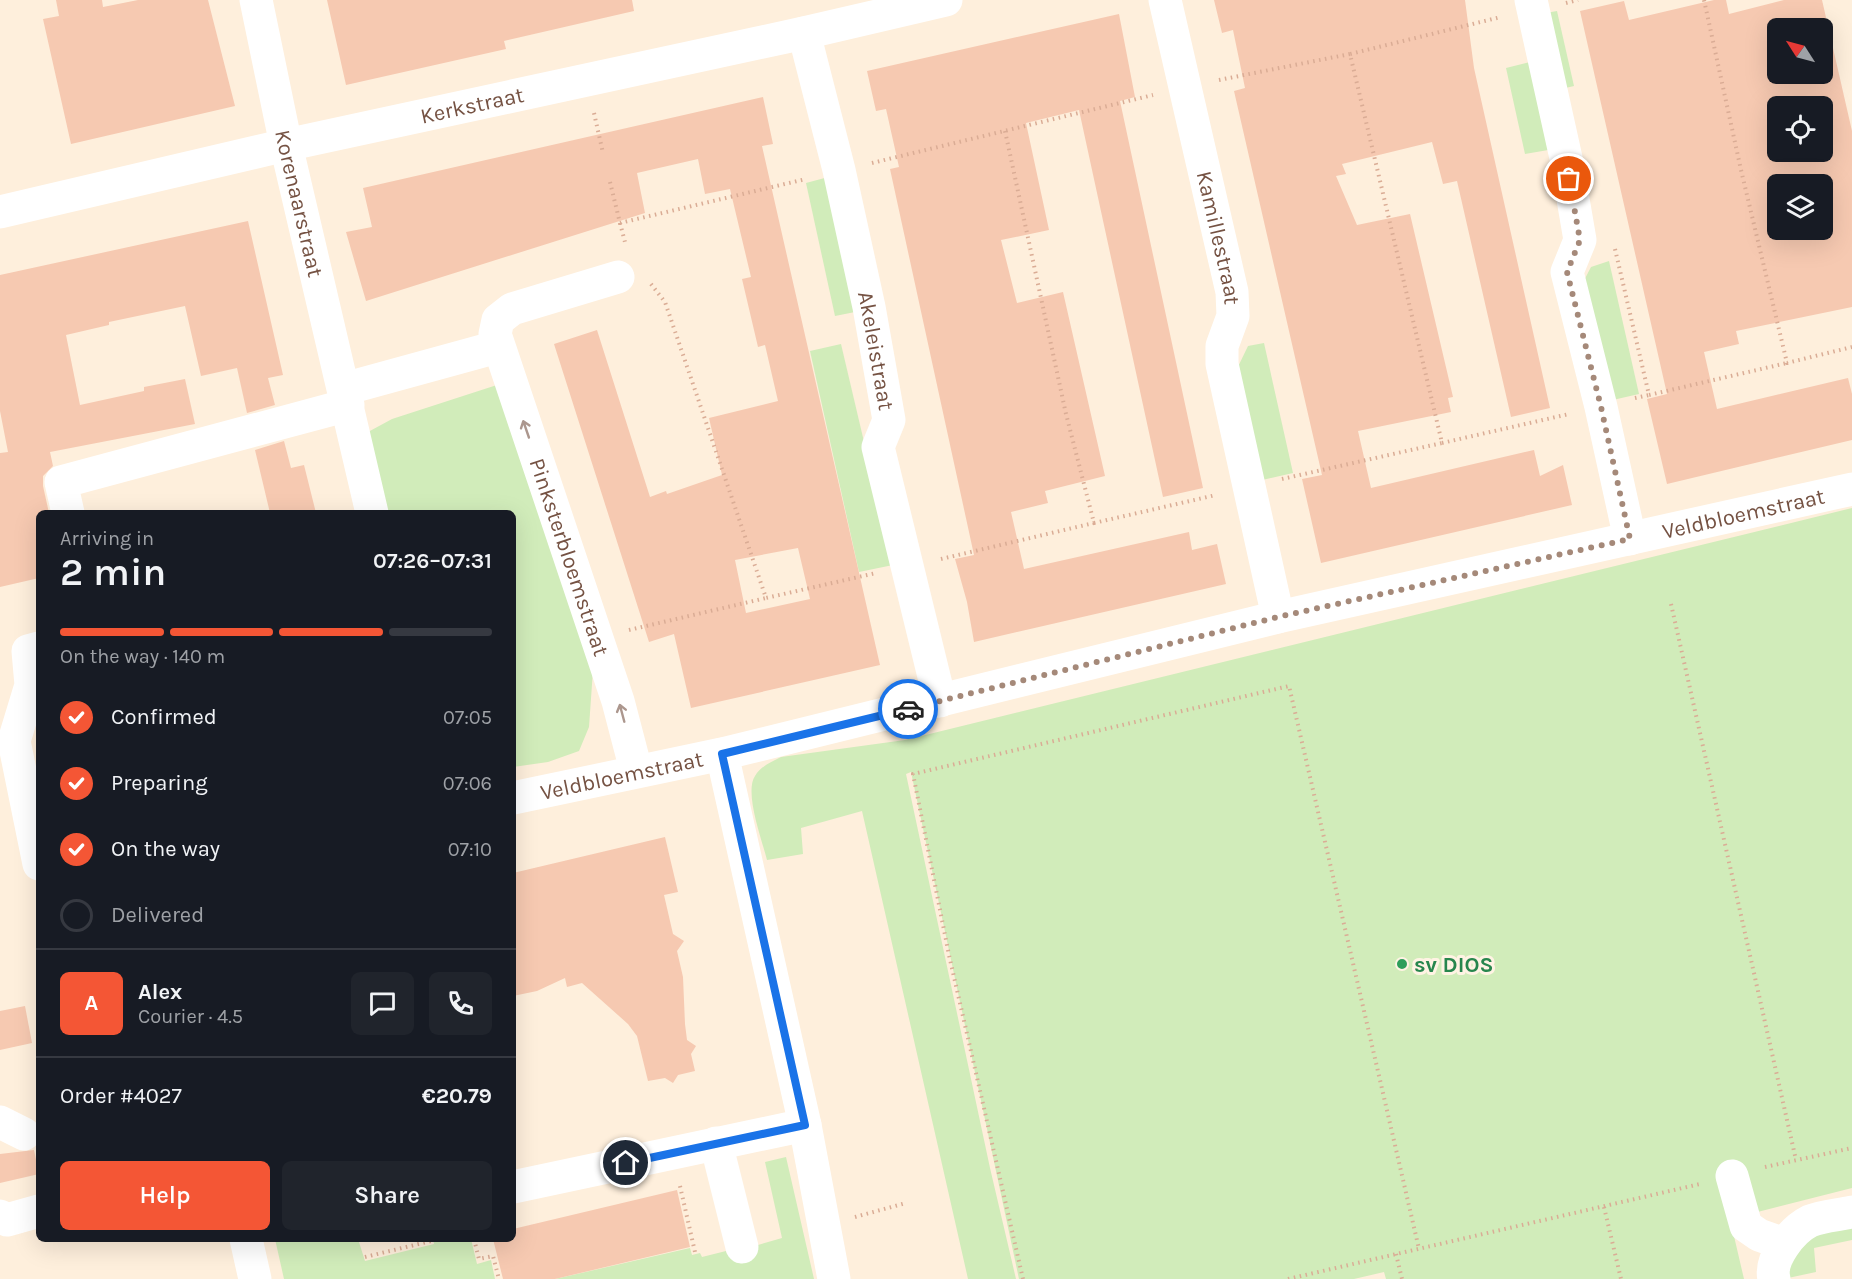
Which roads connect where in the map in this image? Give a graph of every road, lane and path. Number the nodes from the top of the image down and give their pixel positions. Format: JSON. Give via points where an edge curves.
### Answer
{"nodes":[{"id":1,"x":256,"y":0,"type":"edge"},
{"id":2,"x":946,"y":0,"type":"edge"},
{"id":3,"x":1165,"y":0,"type":"edge"},
{"id":4,"x":1578,"y":0,"type":"edge"},
{"id":5,"x":1704,"y":0,"type":"edge"},
{"id":6,"x":1532,"y":4,"type":"edge"},
{"id":7,"x":804,"y":33,"type":"junction"},
{"id":8,"x":1350,"y":54,"type":"junction"},
{"id":9,"x":587,"y":80,"type":"junction"},
{"id":10,"x":1185,"y":87,"type":"junction"},
{"id":11,"x":1005,"y":131,"type":"junction"},
{"id":12,"x":286,"y":145,"type":"junction"},
{"id":13,"x":603,"y":153,"type":"dead end"},
{"id":14,"x":839,"y":171,"type":"junction"},
{"id":15,"x":610,"y":182,"type":"dead end"},
{"id":16,"x":0,"y":212,"type":"edge"},
{"id":17,"x":620,"y":223,"type":"junction"},
{"id":18,"x":1614,"y":246,"type":"dead end"},
{"id":19,"x":623,"y":266,"type":"joint"},
{"id":20,"x":650,"y":283,"type":"dead end"},
{"id":21,"x":497,"y":347,"type":"junction"},
{"id":22,"x":1852,"y":347,"type":"edge"},
{"id":23,"x":1787,"y":363,"type":"junction"},
{"id":24,"x":1649,"y":395,"type":"junction"},
{"id":25,"x":346,"y":397,"type":"junction"},
{"id":26,"x":1601,"y":407,"type":"junction"},
{"id":27,"x":1442,"y":443,"type":"junction"},
{"id":28,"x":1249,"y":487,"type":"junction"},
{"id":29,"x":1852,"y":489,"type":"edge"},
{"id":30,"x":67,"y":510,"type":"edge"},
{"id":31,"x":371,"y":510,"type":"edge"},
{"id":32,"x":1094,"y":523,"type":"junction"},
{"id":33,"x":1630,"y":539,"type":"junction"},
{"id":34,"x":906,"y":568,"type":"junction"},
{"id":35,"x":766,"y":598,"type":"junction"},
{"id":36,"x":1671,"y":604,"type":"dead end"},
{"id":37,"x":1278,"y":617,"type":"junction"},
{"id":38,"x":597,"y":637,"type":"junction"},
{"id":39,"x":36,"y":649,"type":"edge"},
{"id":40,"x":35,"y":687,"type":"edge"},
{"id":41,"x":940,"y":701,"type":"junction"},
{"id":42,"x":722,"y":754,"type":"junction"},
{"id":43,"x":636,"y":770,"type":"junction"},
{"id":44,"x":516,"y":797,"type":"edge"},
{"id":45,"x":36,"y":849,"type":"edge"},
{"id":46,"x":805,"y":1125,"type":"junction"},
{"id":47,"x":716,"y":1143,"type":"junction"},
{"id":48,"x":1852,"y":1148,"type":"edge"},
{"id":49,"x":1796,"y":1160,"type":"junction"},
{"id":50,"x":677,"y":1174,"type":"dead end"},
{"id":51,"x":1732,"y":1176,"type":"junction"},
{"id":52,"x":516,"y":1186,"type":"edge"},
{"id":53,"x":1604,"y":1207,"type":"junction"},
{"id":54,"x":36,"y":1212,"type":"edge"},
{"id":55,"x":1852,"y":1212,"type":"edge"},
{"id":56,"x":0,"y":1216,"type":"edge"},
{"id":57,"x":247,"y":1242,"type":"edge"},
{"id":58,"x":427,"y":1242,"type":"edge"},
{"id":59,"x":475,"y":1242,"type":"edge"},
{"id":60,"x":1784,"y":1244,"type":"junction"},
{"id":61,"x":742,"y":1248,"type":"dead end"},
{"id":62,"x":1419,"y":1249,"type":"junction"},
{"id":63,"x":695,"y":1252,"type":"dead end"},
{"id":64,"x":1396,"y":1254,"type":"junction"},
{"id":65,"x":365,"y":1257,"type":"dead end"},
{"id":66,"x":255,"y":1279,"type":"edge"},
{"id":67,"x":499,"y":1279,"type":"edge"},
{"id":68,"x":834,"y":1279,"type":"edge"},
{"id":69,"x":1022,"y":1279,"type":"edge"},
{"id":70,"x":1288,"y":1279,"type":"edge"},
{"id":71,"x":1402,"y":1279,"type":"edge"},
{"id":72,"x":1620,"y":1279,"type":"edge"},
{"id":73,"x":1774,"y":1279,"type":"edge"}],
"edges":[{"from":1,"to":12,"type":"street","name":"Korenaarstraat"},
{"from":2,"to":7,"type":"street","name":"Kerkstraat"},
{"from":3,"to":10,"type":"street","name":"Kamillestraat"},
{"from":4,"to":6,"type":"path"},
{"from":5,"to":23,"type":"path"},
{"from":6,"to":8,"type":"path"},
{"from":6,"to":26,"type":"street","via":[[1580,240],[1567,272]]},
{"from":7,"to":9,"type":"street","name":"Kerkstraat"},
{"from":7,"to":14,"type":"street","name":"Akeleistraat"},
{"from":8,"to":10,"type":"path"},
{"from":8,"to":27,"type":"path"},
{"from":9,"to":12,"type":"street","name":"Kerkstraat"},
{"from":9,"to":13,"type":"path"},
{"from":10,"to":11,"type":"path"},
{"from":10,"to":28,"type":"street","name":"Kamillestraat","via":[[1232,292],[1233,316],[1222,346],[1222,364]]},
{"from":11,"to":14,"type":"path"},
{"from":11,"to":32,"type":"path"},
{"from":12,"to":16,"type":"street","name":"Kerkstraat"},
{"from":12,"to":25,"type":"street","name":"Korenaarstraat"},
{"from":14,"to":17,"type":"path"},
{"from":14,"to":34,"type":"street","name":"Akeleistraat","via":[[889,420],[878,447]]},
{"from":15,"to":17,"type":"path"},
{"from":17,"to":19,"type":"path"},
{"from":18,"to":24,"type":"path"},
{"from":19,"to":21,"type":"street","name":"Pinksterbloemstraat","via":[[512,309],[495,327]]},
{"from":20,"to":35,"type":"path","via":[[665,302]]},
{"from":21,"to":25,"type":"street"},
{"from":38,"to":21,"type":"street","name":"Pinksterbloemstraat","one_way":true},
{"from":22,"to":23,"type":"path"},
{"from":23,"to":24,"type":"path"},
{"from":24,"to":26,"type":"path"},
{"from":25,"to":30,"type":"street","via":[[61,482]]},
{"from":25,"to":31,"type":"street","name":"Korenaarstraat"},
{"from":26,"to":27,"type":"path"},
{"from":26,"to":33,"type":"street"},
{"from":27,"to":28,"type":"path"},
{"from":28,"to":32,"type":"path"},
{"from":28,"to":37,"type":"street","name":"Kamillestraat"},
{"from":29,"to":33,"type":"street","name":"Veldbloemstraat"},
{"from":32,"to":34,"type":"path"},
{"from":33,"to":37,"type":"street","name":"Veldbloemstraat"},
{"from":34,"to":35,"type":"path"},
{"from":34,"to":41,"type":"street","name":"Akeleistraat"},
{"from":35,"to":38,"type":"path"},
{"from":36,"to":49,"type":"path"},
{"from":37,"to":41,"type":"street","name":"Veldbloemstraat"},
{"from":43,"to":38,"type":"street","name":"Pinksterbloemstraat","one_way":true,"via":[[622,711]]},
{"from":39,"to":40,"type":"street","via":[[28,651]]},
{"from":40,"to":45,"type":"street","via":[[14,741]]},
{"from":41,"to":42,"type":"street","name":"Veldbloemstraat"},
{"from":42,"to":43,"type":"street","name":"Veldbloemstraat"},
{"from":42,"to":46,"type":"street"},
{"from":43,"to":44,"type":"street","name":"Veldbloemstraat"},
{"from":46,"to":47,"type":"street"},
{"from":46,"to":68,"type":"street"},
{"from":47,"to":52,"type":"street"},
{"from":47,"to":61,"type":"street"},
{"from":48,"to":49,"type":"path"},
{"from":49,"to":51,"type":"path"},
{"from":50,"to":63,"type":"path"},
{"from":51,"to":53,"type":"path"},
{"from":51,"to":60,"type":"street","via":[[1746,1226]]},
{"from":53,"to":62,"type":"path"},
{"from":53,"to":72,"type":"path"},
{"from":54,"to":56,"type":"street","via":[[7,1220]]},
{"from":55,"to":60,"type":"street","via":[[1809,1221]]},
{"from":57,"to":66,"type":"street"},
{"from":58,"to":65,"type":"path"},
{"from":59,"to":67,"type":"path","via":[[479,1259],[493,1256]]},
{"from":60,"to":73,"type":"street","via":[[1772,1274]]},
{"from":62,"to":64,"type":"path"},
{"from":62,"to":69,"type":"path","via":[[1289,686],[914,774],[949,955]]},
{"from":64,"to":70,"type":"path"},
{"from":64,"to":71,"type":"path"}]}
